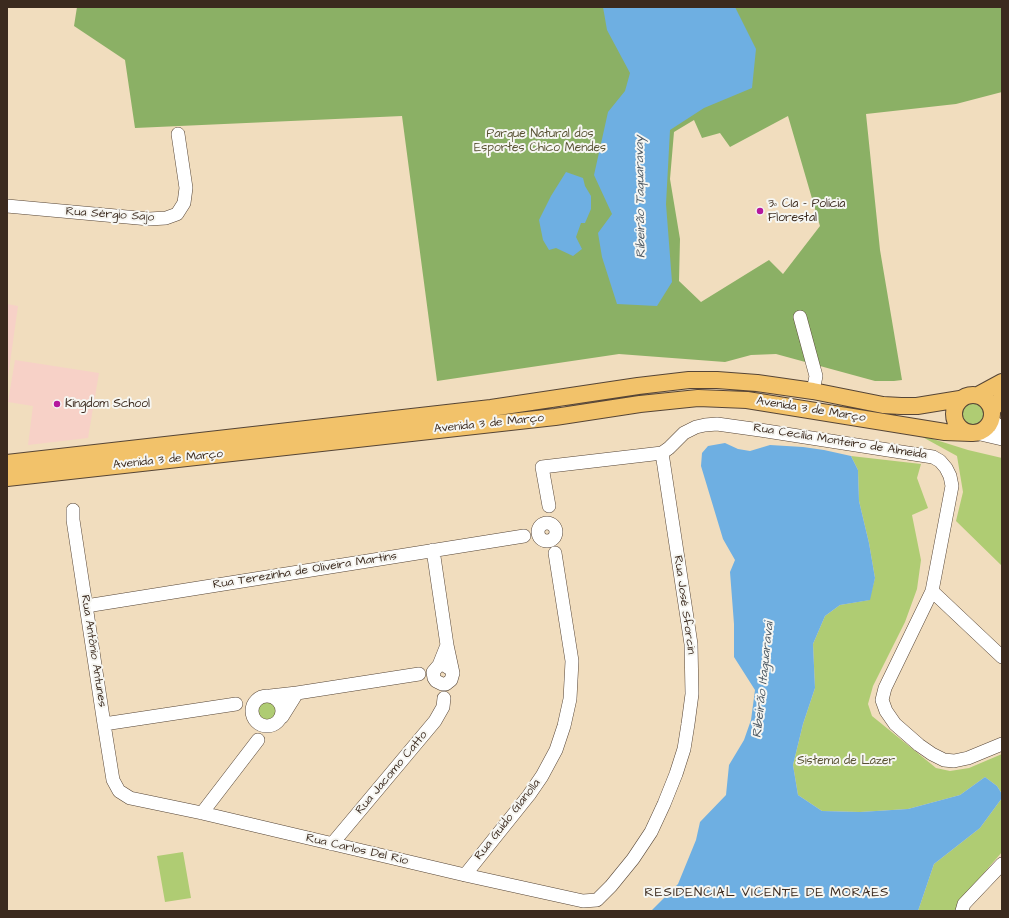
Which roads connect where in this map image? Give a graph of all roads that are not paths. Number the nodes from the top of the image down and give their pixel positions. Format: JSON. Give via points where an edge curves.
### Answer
{"nodes":[{"id":1,"x":178,"y":134,"type":"dead end"},
{"id":2,"x":7,"y":206,"type":"edge"},
{"id":3,"x":800,"y":317,"type":"dead end"},
{"id":4,"x":1002,"y":382,"type":"edge"},
{"id":5,"x":813,"y":391,"type":"junction"},
{"id":6,"x":978,"y":395,"type":"junction"},
{"id":7,"x":1002,"y":398,"type":"edge"},
{"id":8,"x":960,"y":399,"type":"junction"},
{"id":9,"x":995,"y":419,"type":"edge"},
{"id":10,"x":973,"y":433,"type":"junction"},
{"id":11,"x":1002,"y":438,"type":"edge"},
{"id":12,"x":662,"y":453,"type":"junction"},
{"id":13,"x":7,"y":463,"type":"edge"},
{"id":14,"x":7,"y":478,"type":"edge"},
{"id":15,"x":73,"y":510,"type":"dead end"},
{"id":16,"x":546,"y":532,"type":"junction"},
{"id":17,"x":434,"y":550,"type":"junction"},
{"id":18,"x":932,"y":591,"type":"junction"},
{"id":19,"x":86,"y":606,"type":"junction"},
{"id":20,"x":447,"y":645,"type":"junction"},
{"id":21,"x":1002,"y":657,"type":"edge"},
{"id":22,"x":436,"y":673,"type":"junction"},
{"id":23,"x":451,"y":675,"type":"junction"},
{"id":24,"x":297,"y":693,"type":"junction"},
{"id":25,"x":265,"y":696,"type":"junction"},
{"id":26,"x":444,"y":698,"type":"junction"},
{"id":27,"x":236,"y":704,"type":"junction"},
{"id":28,"x":254,"y":718,"type":"junction"},
{"id":29,"x":278,"y":721,"type":"junction"},
{"id":30,"x":104,"y":724,"type":"junction"},
{"id":31,"x":258,"y":740,"type":"junction"},
{"id":32,"x":1002,"y":744,"type":"edge"},
{"id":33,"x":119,"y":791,"type":"joint"},
{"id":34,"x":202,"y":813,"type":"junction"},
{"id":35,"x":332,"y":844,"type":"junction"},
{"id":36,"x":1002,"y":864,"type":"edge"},
{"id":37,"x":465,"y":875,"type":"junction"},
{"id":38,"x":597,"y":900,"type":"joint"},
{"id":39,"x":962,"y":911,"type":"edge"}],
"edges":[{"from":1,"to":2,"type":"street","name":"Rua Sérgio Sajo","via":[[186,188],[184,203],[177,214],[166,218],[149,219]]},
{"from":3,"to":5,"type":"street","via":[[816,376]]},
{"from":4,"to":6,"type":"main road"},
{"from":5,"to":8,"type":"main road","name":"Avenida 3 de Março","via":[[883,405],[901,406]]},
{"from":5,"to":13,"type":"main road","name":"Avenida 3 de Março","via":[[758,383],[689,380],[492,408]]},
{"from":6,"to":8,"type":"main road"},
{"from":6,"to":9,"type":"main road","via":[[987,401]]},
{"from":7,"to":9,"type":"main road"},
{"from":8,"to":10,"type":"main road","via":[[954,408],[954,418],[961,429]]},
{"from":9,"to":10,"type":"main road","via":[[986,428]]},
{"from":10,"to":11,"type":"street"},
{"from":10,"to":14,"type":"main road","name":"Avenida 3 de Março","via":[[945,432],[747,400],[698,398],[555,417]]},
{"from":12,"to":16,"type":"street","via":[[542,467],[549,506]]},
{"from":12,"to":18,"type":"street","name":"Rua Cecília Monteiro de Almeida","via":[[689,430],[717,424],[933,457],[946,468],[952,486]]},
{"from":12,"to":38,"type":"street","name":"Rua José Sforcin","via":[[691,644],[692,694],[688,724],[676,774],[651,832],[633,859]]},
{"from":15,"to":19,"type":"street","name":"Rua Antônio Antunes"},
{"from":16,"to":17,"type":"street","name":"Rua Terezinha de Oliveira Martins"},
{"from":16,"to":37,"type":"street","name":"Rua Guido Glanolla","via":[[555,552],[572,661],[570,699],[564,726],[556,750],[542,776]]},
{"from":17,"to":19,"type":"street","name":"Rua Terezinha de Oliveira Martins"},
{"from":17,"to":20,"type":"street"},
{"from":18,"to":21,"type":"street"},
{"from":18,"to":32,"type":"street","name":"Rua Cecília Monteiro de Almeida","via":[[885,688],[882,700],[886,711],[907,735],[944,760],[968,758]]},
{"from":19,"to":30,"type":"street","name":"Rua Antônio Antunes"},
{"from":20,"to":22,"type":"street"},
{"from":20,"to":23,"type":"street"},
{"from":22,"to":23,"type":"street","via":[[444,665]]},
{"from":22,"to":23,"type":"street","via":[[439,683],[446,684]]},
{"from":22,"to":24,"type":"street"},
{"from":22,"to":26,"type":"street"},
{"from":23,"to":26,"type":"street","name":"Rua Jacomo Catto"},
{"from":24,"to":25,"type":"street"},
{"from":24,"to":29,"type":"street"},
{"from":25,"to":27,"type":"street"},
{"from":25,"to":28,"type":"street","via":[[255,702],[252,710]]},
{"from":25,"to":29,"type":"street","via":[[277,699],[280,703],[282,707]]},
{"from":26,"to":35,"type":"street","name":"Rua Jacomo Catto","via":[[443,707],[435,722]]},
{"from":27,"to":28,"type":"street"},
{"from":27,"to":30,"type":"street"},
{"from":28,"to":29,"type":"street","via":[[265,726]]},
{"from":28,"to":31,"type":"street"},
{"from":29,"to":31,"type":"street"},
{"from":30,"to":33,"type":"street","name":"Rua Antônio Antunes","via":[[113,780]]},
{"from":31,"to":34,"type":"street"},
{"from":33,"to":34,"type":"street","name":"Rua Carlos Del Rio","via":[[130,798]]},
{"from":34,"to":35,"type":"street","name":"Rua Carlos Del Rio"},
{"from":35,"to":37,"type":"street","name":"Rua Carlos Del Rio"},
{"from":36,"to":39,"type":"street","via":[[964,904]]},
{"from":37,"to":38,"type":"street","name":"Rua Carlos Del Rio","via":[[583,901]]}]}
